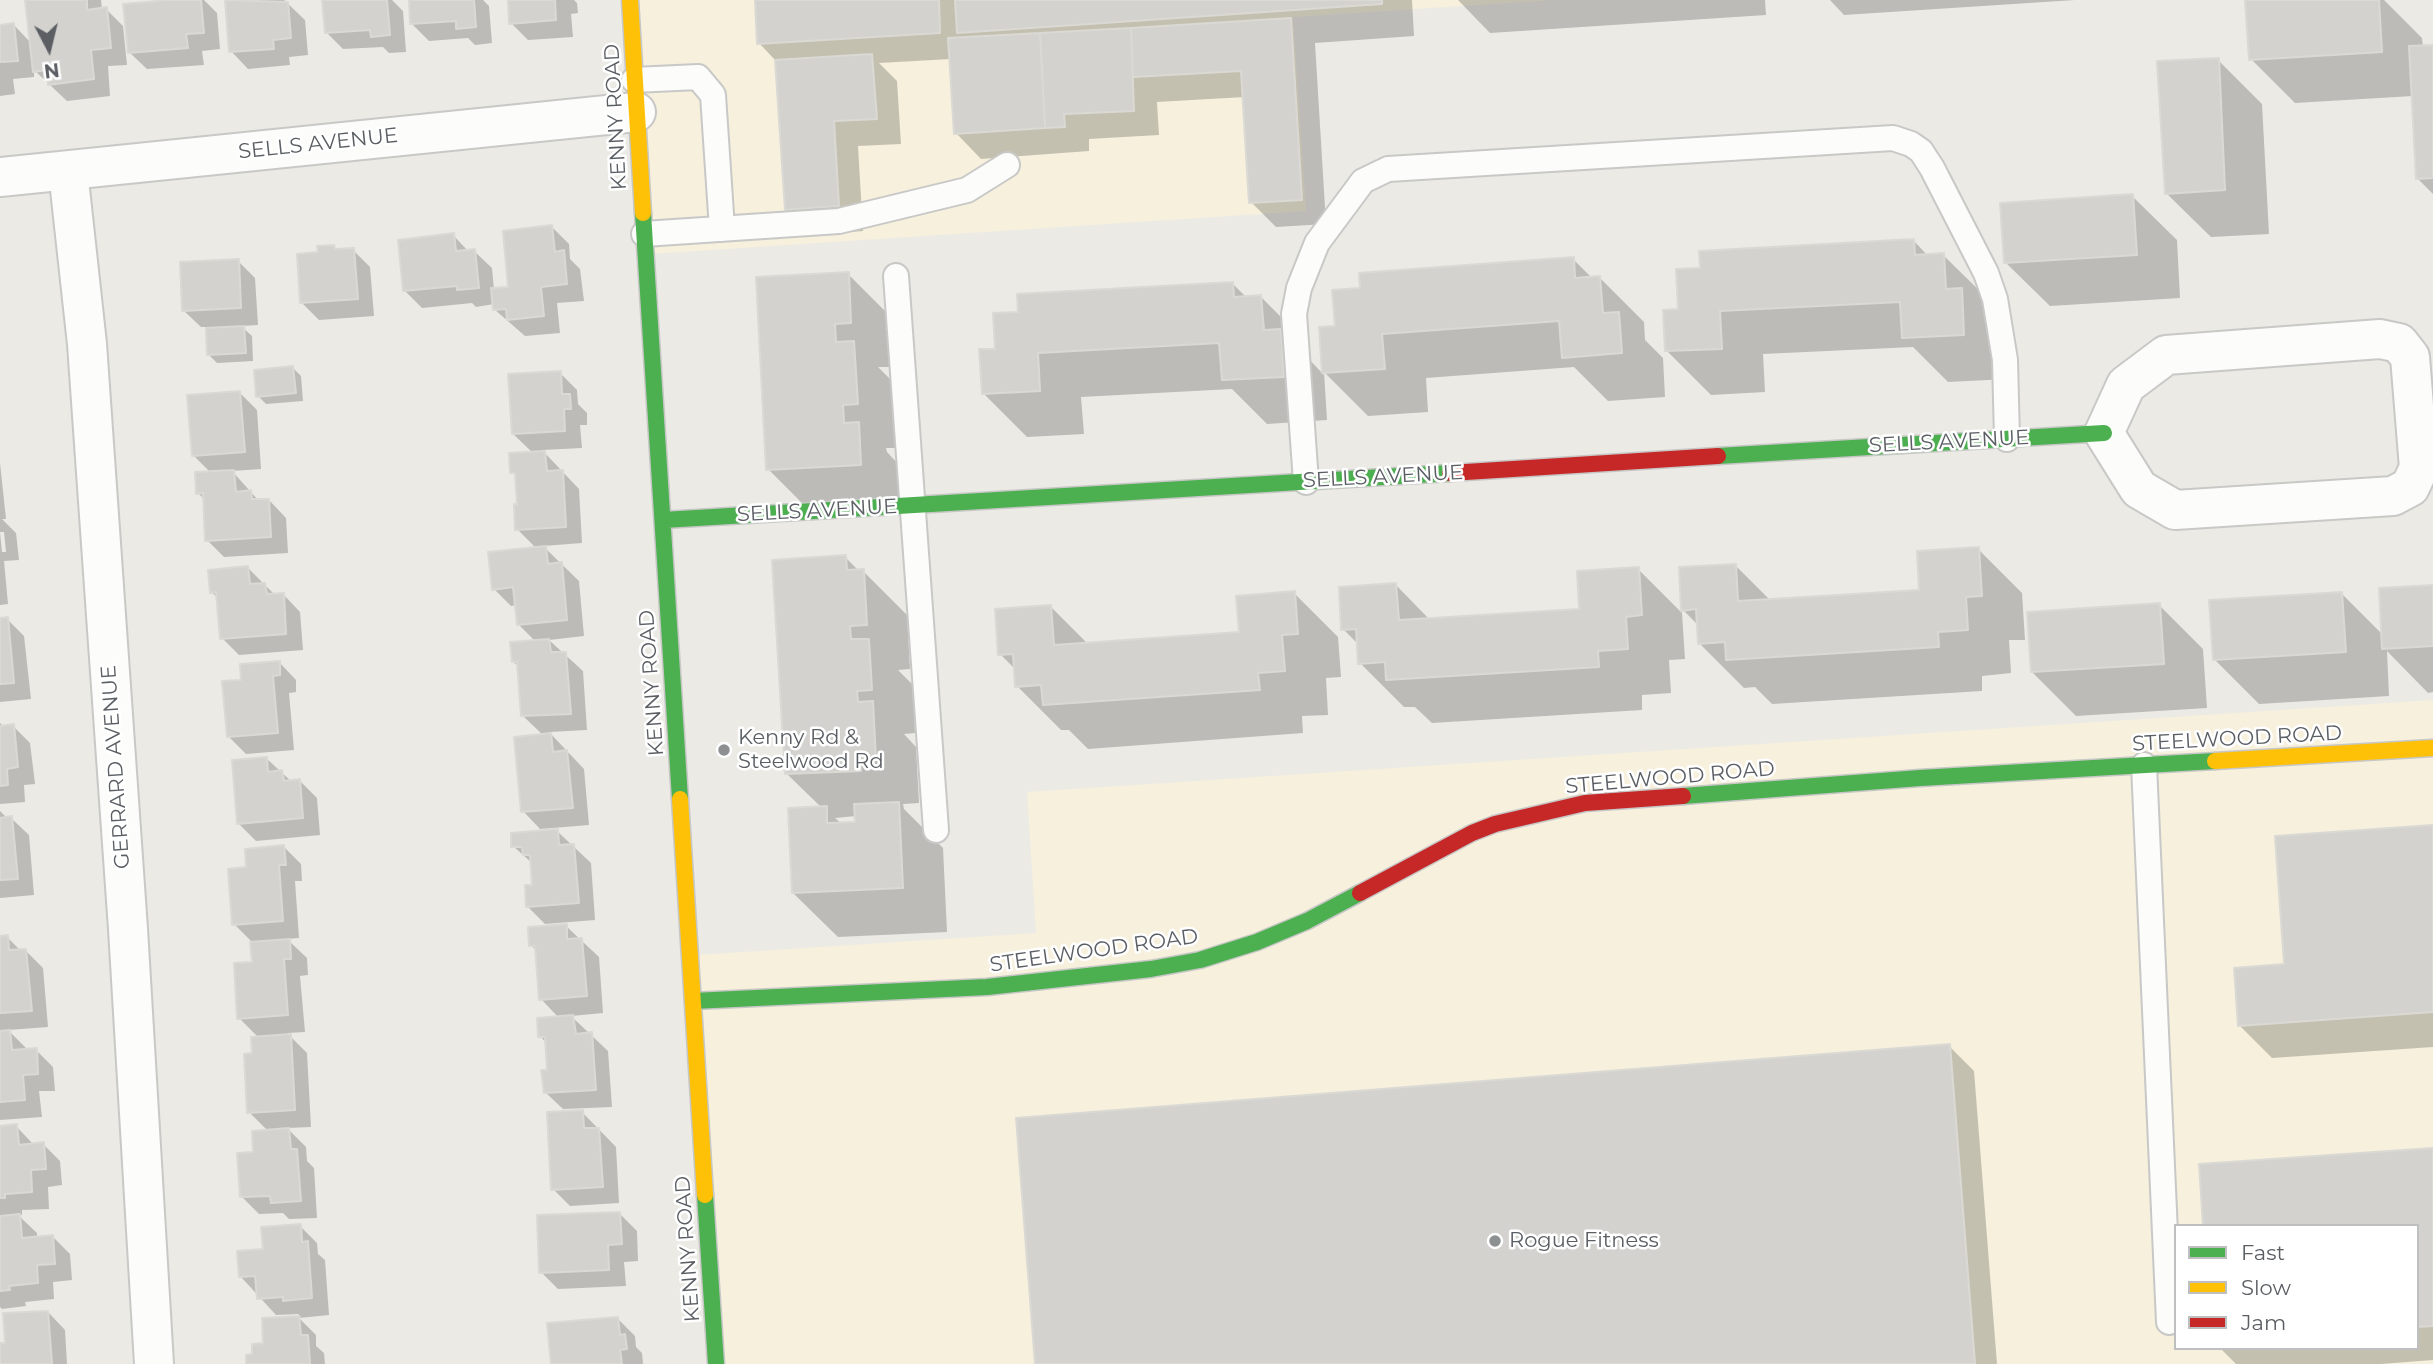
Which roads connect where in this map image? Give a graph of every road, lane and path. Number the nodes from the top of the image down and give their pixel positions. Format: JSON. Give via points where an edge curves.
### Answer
{"nodes":[{"id":1,"x":630,"y":0,"type":"edge"},
{"id":2,"x":635,"y":96,"type":"junction"},
{"id":3,"x":1007,"y":166,"type":"dead end"},
{"id":4,"x":68,"y":171,"type":"junction"},
{"id":5,"x":0,"y":177,"type":"edge"},
{"id":6,"x":722,"y":229,"type":"junction"},
{"id":7,"x":644,"y":234,"type":"junction"},
{"id":8,"x":896,"y":276,"type":"dead end"},
{"id":9,"x":2104,"y":433,"type":"junction"},
{"id":10,"x":2007,"y":439,"type":"junction"},
{"id":11,"x":1306,"y":482,"type":"junction"},
{"id":12,"x":914,"y":506,"type":"junction"},
{"id":13,"x":663,"y":520,"type":"junction"},
{"id":14,"x":2433,"y":748,"type":"edge"},
{"id":15,"x":2144,"y":765,"type":"junction"},
{"id":16,"x":936,"y":830,"type":"dead end"},
{"id":17,"x":693,"y":1001,"type":"junction"},
{"id":18,"x":2169,"y":1322,"type":"dead end"},
{"id":19,"x":154,"y":1364,"type":"edge"},
{"id":20,"x":716,"y":1364,"type":"edge"}],
"edges":[{"from":1,"to":2,"type":"street","name":"KENNY ROAD"},
{"from":2,"to":4,"type":"street","name":"SELLS AVENUE","via":[[529,121]]},
{"from":2,"to":6,"type":"lane","via":[[698,77],[713,95]]},
{"from":2,"to":7,"type":"street","name":"KENNY ROAD"},
{"from":3,"to":6,"type":"lane","via":[[967,190],[895,209],[839,221]]},
{"from":4,"to":5,"type":"street","name":"SELLS AVENUE"},
{"from":4,"to":19,"type":"street","name":"GERRARD AVENUE","via":[[88,358]]},
{"from":6,"to":7,"type":"lane"},
{"from":7,"to":13,"type":"street","name":"KENNY ROAD"},
{"from":8,"to":12,"type":"lane"},
{"from":9,"to":9,"type":"street","via":[[2139,489],[2175,510],[2393,496],[2410,487],[2419,468],[2410,357],[2399,343],[2380,339],[2166,355],[2126,385]]},
{"from":9,"to":10,"type":"street","name":"SELLS AVENUE"},
{"from":10,"to":11,"type":"street","name":"SELLS AVENUE"},
{"from":10,"to":11,"type":"lane","via":[[2006,360],[1995,299],[1932,168],[1911,144],[1894,138],[1388,169],[1363,181],[1317,243],[1299,288],[1294,314]]},
{"from":11,"to":12,"type":"street","name":"SELLS AVENUE"},
{"from":12,"to":13,"type":"street","name":"SELLS AVENUE"},
{"from":12,"to":16,"type":"lane"},
{"from":13,"to":17,"type":"street","name":"KENNY ROAD"},
{"from":14,"to":15,"type":"street","name":"STEELWOOD ROAD"},
{"from":15,"to":17,"type":"street","name":"STEELWOOD ROAD","via":[[1585,803],[1472,833],[1307,921],[1200,960],[987,987]]},
{"from":15,"to":18,"type":"lane"},
{"from":17,"to":20,"type":"street","name":"KENNY ROAD"}]}
